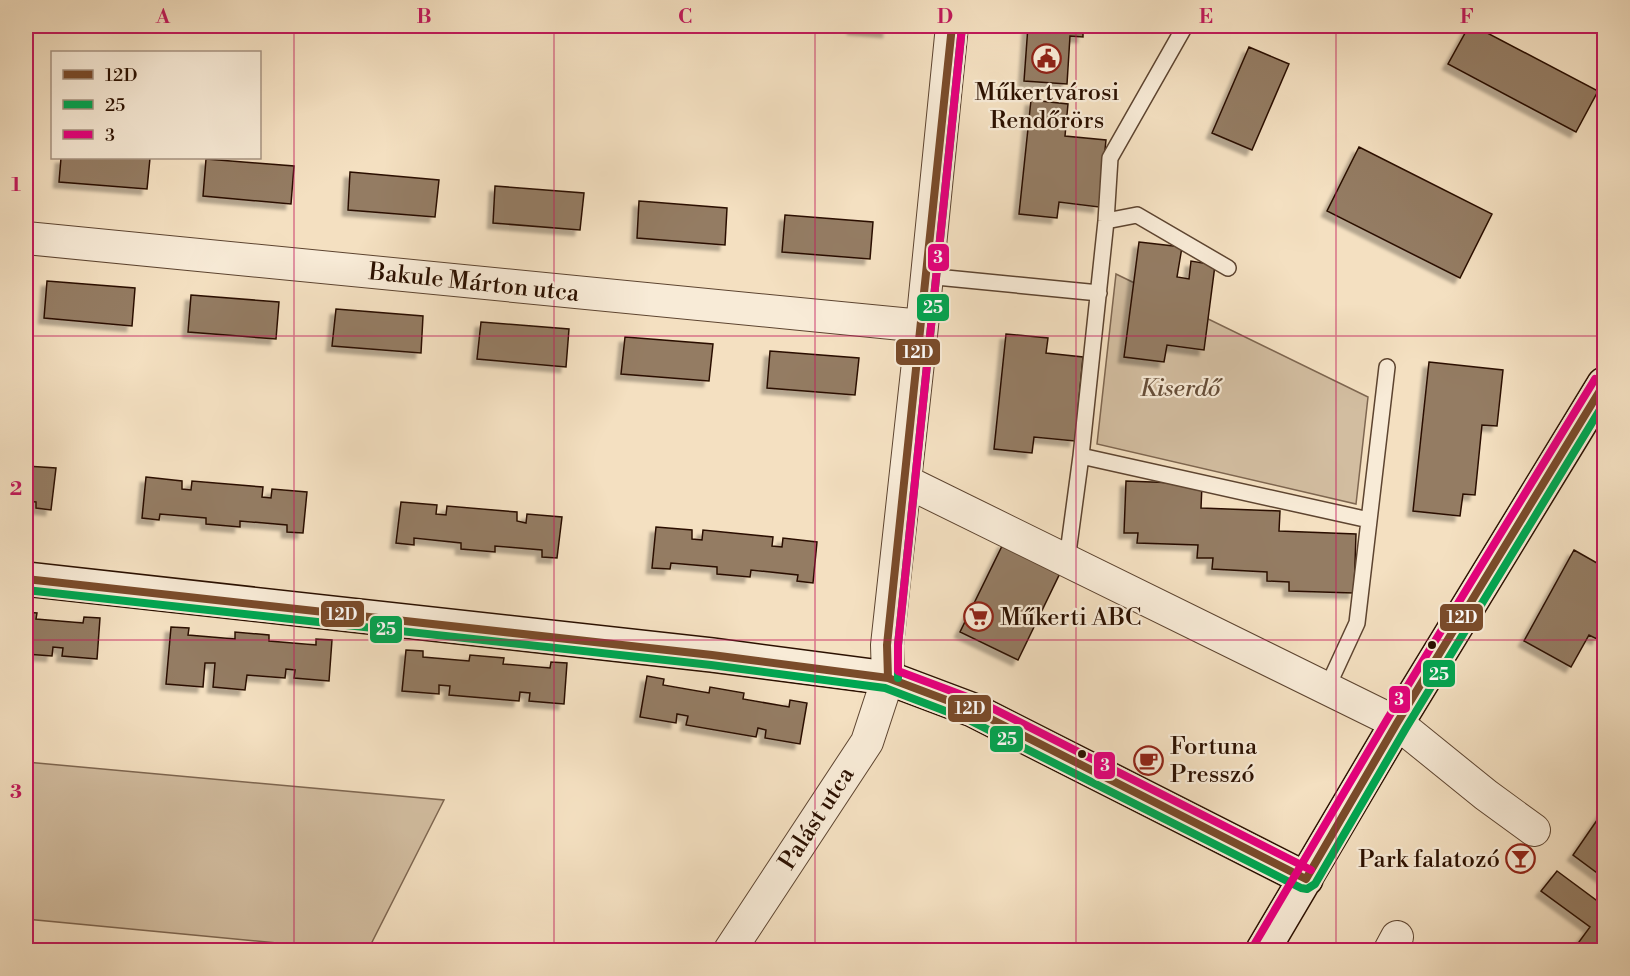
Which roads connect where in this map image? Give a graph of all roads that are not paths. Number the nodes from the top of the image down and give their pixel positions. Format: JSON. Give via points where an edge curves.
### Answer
{"nodes":[{"id":1,"x":952,"y":26,"type":"edge"},
{"id":2,"x":1185,"y":26,"type":"edge"},
{"id":3,"x":1106,"y":221,"type":"junction"},
{"id":4,"x":26,"y":238,"type":"edge"},
{"id":5,"x":1228,"y":268,"type":"dead end"},
{"id":6,"x":926,"y":276,"type":"junction"},
{"id":7,"x":1098,"y":293,"type":"junction"},
{"id":8,"x":922,"y":326,"type":"junction"},
{"id":9,"x":1387,"y":367,"type":"dead end"},
{"id":10,"x":1605,"y":384,"type":"edge"},
{"id":11,"x":1081,"y":456,"type":"junction"},
{"id":12,"x":904,"y":481,"type":"junction"},
{"id":13,"x":1369,"y":520,"type":"junction"},
{"id":14,"x":1066,"y":560,"type":"junction"},
{"id":15,"x":26,"y":579,"type":"edge"},
{"id":16,"x":888,"y":678,"type":"junction"},
{"id":17,"x":1327,"y":688,"type":"junction"},
{"id":18,"x":1397,"y":723,"type":"junction"},
{"id":19,"x":1534,"y":830,"type":"dead end"},
{"id":20,"x":1306,"y":879,"type":"junction"},
{"id":21,"x":730,"y":951,"type":"edge"},
{"id":22,"x":1263,"y":951,"type":"edge"}],
"edges":[{"from":1,"to":6,"type":"street","name":"Palást utca"},
{"from":2,"to":3,"type":"lane","via":[[1110,158]]},
{"from":3,"to":5,"type":"lane","via":[[1137,215]]},
{"from":3,"to":7,"type":"lane"},
{"from":4,"to":8,"type":"street","name":"Bakule Márton utca"},
{"from":6,"to":7,"type":"lane"},
{"from":6,"to":8,"type":"street","name":"Palást utca"},
{"from":7,"to":11,"type":"lane"},
{"from":8,"to":12,"type":"street","name":"Palást utca"},
{"from":9,"to":13,"type":"lane"},
{"from":10,"to":18,"type":"street"},
{"from":11,"to":13,"type":"lane"},
{"from":11,"to":14,"type":"lane"},
{"from":12,"to":14,"type":"street"},
{"from":12,"to":16,"type":"street","name":"Palást utca","via":[[887,645]]},
{"from":13,"to":17,"type":"lane","via":[[1357,623]]},
{"from":14,"to":17,"type":"street"},
{"from":15,"to":16,"type":"street"},
{"from":16,"to":20,"type":"street","via":[[973,710]]},
{"from":16,"to":21,"type":"street","name":"Palást utca","via":[[867,742]]},
{"from":17,"to":18,"type":"street"},
{"from":18,"to":19,"type":"street"},
{"from":18,"to":20,"type":"street"},
{"from":20,"to":22,"type":"street"}]}
